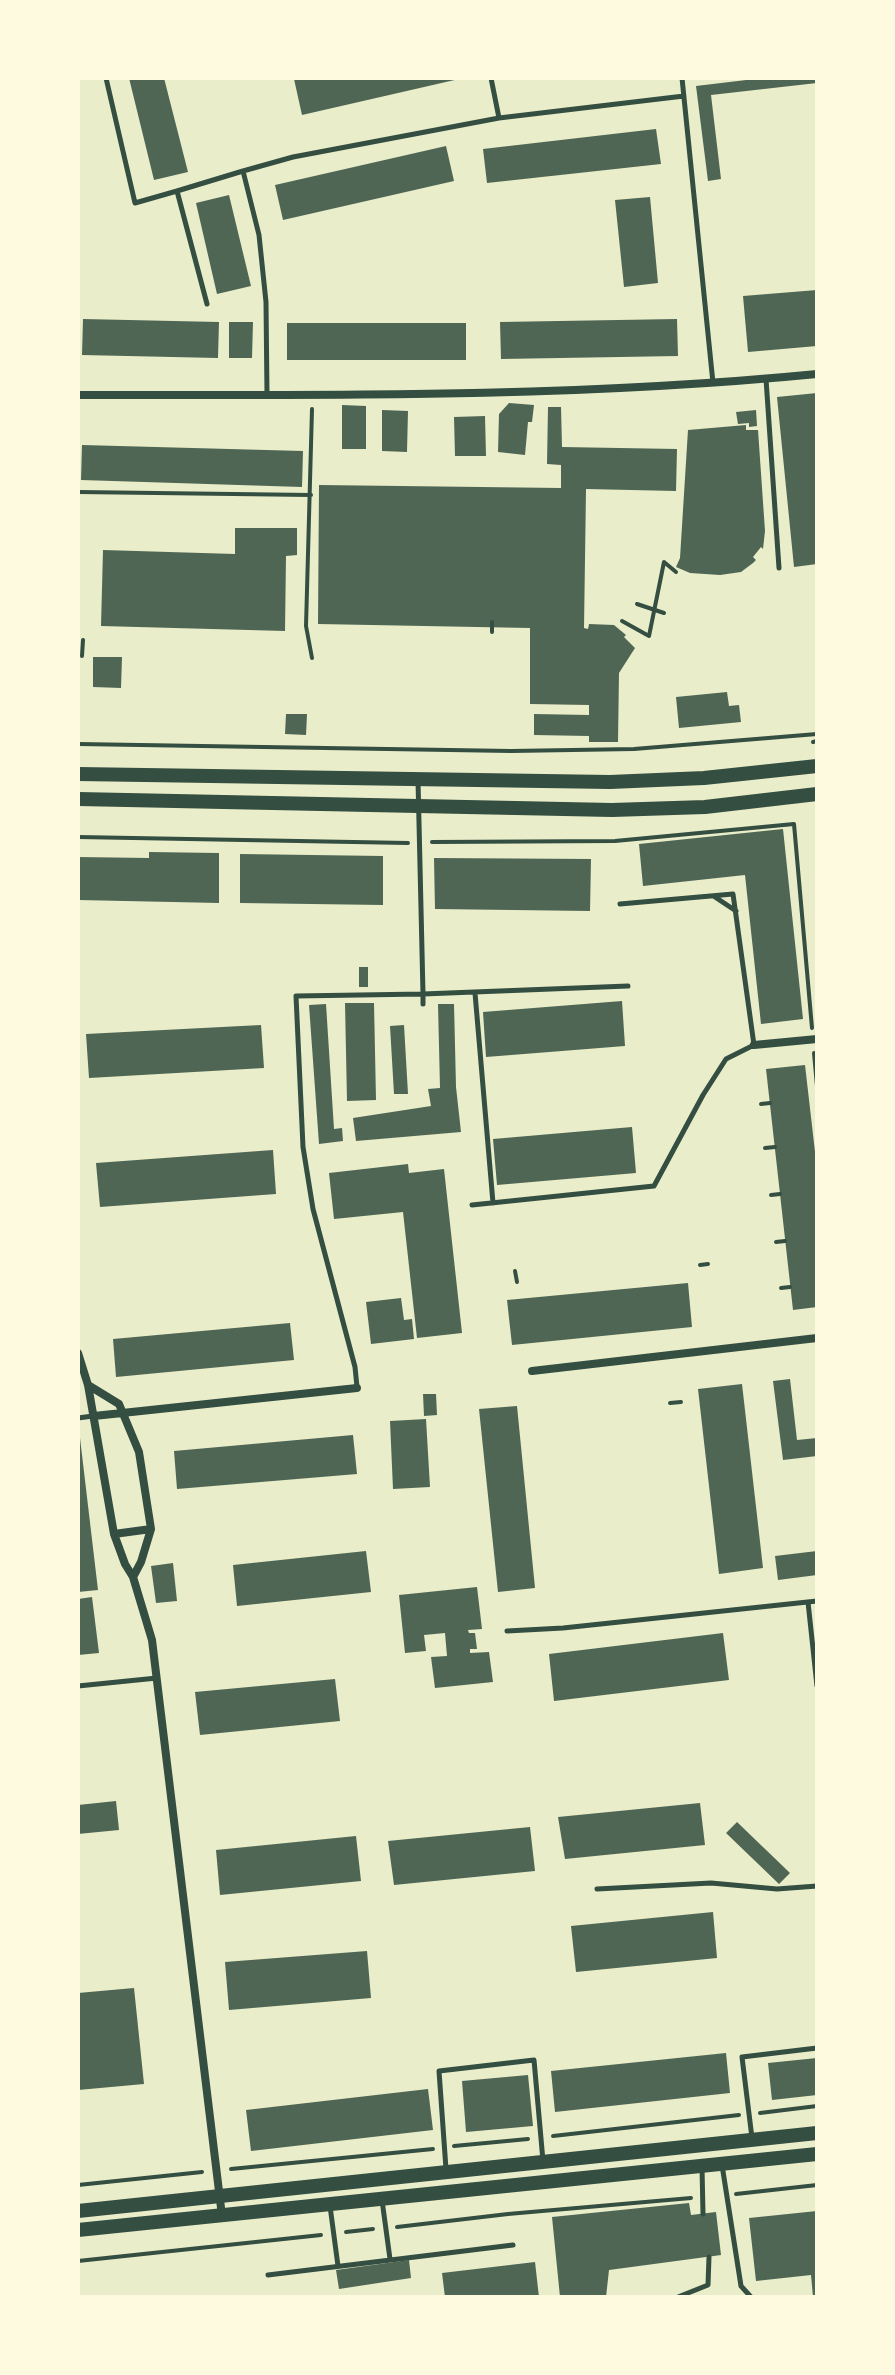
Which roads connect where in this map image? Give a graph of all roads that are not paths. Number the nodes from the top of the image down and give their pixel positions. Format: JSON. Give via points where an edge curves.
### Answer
{"nodes":[{"id":1,"x":106,"y":78,"type":"edge"},
{"id":2,"x":491,"y":78,"type":"edge"},
{"id":3,"x":682,"y":78,"type":"edge"},
{"id":4,"x":684,"y":96,"type":"junction"},
{"id":5,"x":499,"y":118,"type":"junction"},
{"id":6,"x":243,"y":171,"type":"junction"},
{"id":7,"x":177,"y":191,"type":"junction"},
{"id":8,"x":207,"y":304,"type":"dead end"},
{"id":9,"x":817,"y":374,"type":"edge"},
{"id":10,"x":766,"y":379,"type":"junction"},
{"id":11,"x":713,"y":384,"type":"junction"},
{"id":12,"x":78,"y":395,"type":"edge"},
{"id":13,"x":267,"y":395,"type":"junction"},
{"id":14,"x":779,"y":568,"type":"dead end"},
{"id":15,"x":817,"y":766,"type":"edge"},
{"id":16,"x":78,"y":774,"type":"edge"},
{"id":17,"x":418,"y":779,"type":"junction"},
{"id":18,"x":817,"y":794,"type":"edge"},
{"id":19,"x":78,"y":799,"type":"edge"},
{"id":20,"x":418,"y":806,"type":"junction"},
{"id":21,"x":714,"y":896,"type":"junction"},
{"id":22,"x":620,"y":904,"type":"dead end"},
{"id":23,"x":736,"y":911,"type":"junction"},
{"id":24,"x":628,"y":986,"type":"dead end"},
{"id":25,"x":475,"y":992,"type":"junction"},
{"id":26,"x":423,"y":994,"type":"junction"},
{"id":27,"x":423,"y":1004,"type":"dead end"},
{"id":28,"x":815,"y":1039,"type":"edge"},
{"id":29,"x":754,"y":1045,"type":"junction"},
{"id":30,"x":493,"y":1203,"type":"junction"},
{"id":31,"x":472,"y":1205,"type":"dead end"},
{"id":32,"x":817,"y":1338,"type":"edge"},
{"id":33,"x":78,"y":1353,"type":"edge"},
{"id":34,"x":532,"y":1371,"type":"dead end"},
{"id":35,"x":88,"y":1385,"type":"junction"},
{"id":36,"x":357,"y":1388,"type":"joint"},
{"id":37,"x":123,"y":1414,"type":"junction"},
{"id":38,"x":94,"y":1416,"type":"junction"},
{"id":39,"x":78,"y":1418,"type":"edge"},
{"id":40,"x":151,"y":1529,"type":"junction"},
{"id":41,"x":114,"y":1534,"type":"junction"},
{"id":42,"x":133,"y":1577,"type":"junction"},
{"id":43,"x":817,"y":1601,"type":"edge"},
{"id":44,"x":808,"y":1602,"type":"junction"},
{"id":45,"x":507,"y":1631,"type":"dead end"},
{"id":46,"x":158,"y":1677,"type":"junction"},
{"id":47,"x":78,"y":1686,"type":"edge"},
{"id":48,"x":817,"y":1686,"type":"edge"},
{"id":49,"x":817,"y":1886,"type":"edge"},
{"id":50,"x":597,"y":1889,"type":"dead end"},
{"id":51,"x":817,"y":2048,"type":"edge"},
{"id":52,"x":817,"y":2133,"type":"edge"},
{"id":53,"x":752,"y":2139,"type":"junction"},
{"id":54,"x":817,"y":2154,"type":"edge"},
{"id":55,"x":543,"y":2162,"type":"junction"},
{"id":56,"x":722,"y":2164,"type":"junction"},
{"id":57,"x":702,"y":2166,"type":"junction"},
{"id":58,"x":447,"y":2172,"type":"junction"},
{"id":59,"x":220,"y":2196,"type":"junction"},
{"id":60,"x":381,"y":2199,"type":"junction"},
{"id":61,"x":330,"y":2205,"type":"junction"},
{"id":62,"x":78,"y":2211,"type":"edge"},
{"id":63,"x":703,"y":2214,"type":"dead end"},
{"id":64,"x":222,"y":2216,"type":"junction"},
{"id":65,"x":78,"y":2230,"type":"edge"},
{"id":66,"x":513,"y":2245,"type":"dead end"},
{"id":67,"x":709,"y":2257,"type":"dead end"},
{"id":68,"x":390,"y":2259,"type":"junction"},
{"id":69,"x":338,"y":2266,"type":"junction"},
{"id":70,"x":268,"y":2275,"type":"dead end"},
{"id":71,"x":679,"y":2297,"type":"edge"},
{"id":72,"x":751,"y":2297,"type":"edge"}],
"edges":[{"from":1,"to":7,"type":"lane","via":[[135,203]]},
{"from":2,"to":5,"type":"lane"},
{"from":3,"to":4,"type":"lane"},
{"from":4,"to":5,"type":"lane"},
{"from":4,"to":11,"type":"lane"},
{"from":5,"to":6,"type":"lane"},
{"from":6,"to":7,"type":"lane"},
{"from":6,"to":13,"type":"lane","via":[[259,235]]},
{"from":7,"to":8,"type":"lane"},
{"from":9,"to":10,"type":"street"},
{"from":10,"to":11,"type":"street"},
{"from":10,"to":14,"type":"lane"},
{"from":11,"to":13,"type":"street"},
{"from":12,"to":13,"type":"street"},
{"from":15,"to":17,"type":"main road","via":[[634,782]]},
{"from":16,"to":17,"type":"main road"},
{"from":17,"to":20,"type":"lane"},
{"from":18,"to":20,"type":"main road","via":[[656,809]]},
{"from":19,"to":20,"type":"main road"},
{"from":20,"to":26,"type":"lane"},
{"from":21,"to":22,"type":"lane"},
{"from":21,"to":23,"type":"lane"},
{"from":21,"to":23,"type":"lane","via":[[733,894]]},
{"from":23,"to":29,"type":"lane"},
{"from":24,"to":25,"type":"lane"},
{"from":25,"to":26,"type":"lane"},
{"from":25,"to":30,"type":"lane"},
{"from":26,"to":27,"type":"lane"},
{"from":26,"to":36,"type":"lane","via":[[296,996],[303,1147]]},
{"from":28,"to":29,"type":"street"},
{"from":29,"to":30,"type":"lane","via":[[726,1059],[654,1186]]},
{"from":30,"to":31,"type":"lane"},
{"from":32,"to":34,"type":"street"},
{"from":33,"to":35,"type":"street"},
{"from":35,"to":37,"type":"street","via":[[119,1404]]},
{"from":35,"to":38,"type":"street"},
{"from":36,"to":37,"type":"street"},
{"from":37,"to":38,"type":"street"},
{"from":37,"to":40,"type":"street","via":[[139,1452]]},
{"from":38,"to":39,"type":"lane"},
{"from":38,"to":41,"type":"street"},
{"from":40,"to":41,"type":"street"},
{"from":40,"to":42,"type":"street"},
{"from":41,"to":42,"type":"street"},
{"from":42,"to":46,"type":"street"},
{"from":43,"to":44,"type":"lane"},
{"from":44,"to":45,"type":"lane"},
{"from":44,"to":48,"type":"lane"},
{"from":46,"to":47,"type":"lane"},
{"from":46,"to":59,"type":"street"},
{"from":49,"to":50,"type":"lane","via":[[777,1889],[711,1883]]},
{"from":51,"to":53,"type":"lane","via":[[742,2057]]},
{"from":52,"to":53,"type":"main road"},
{"from":53,"to":55,"type":"main road"},
{"from":54,"to":56,"type":"main road"},
{"from":55,"to":58,"type":"main road"},
{"from":55,"to":58,"type":"lane","via":[[534,2060],[439,2071]]},
{"from":56,"to":57,"type":"main road"},
{"from":56,"to":72,"type":"lane","via":[[741,2286]]},
{"from":57,"to":60,"type":"main road"},
{"from":57,"to":63,"type":"lane"},
{"from":58,"to":59,"type":"main road"},
{"from":59,"to":62,"type":"main road"},
{"from":59,"to":64,"type":"street"},
{"from":60,"to":61,"type":"main road"},
{"from":60,"to":68,"type":"lane"},
{"from":61,"to":64,"type":"main road"},
{"from":61,"to":69,"type":"lane"},
{"from":64,"to":65,"type":"main road"},
{"from":66,"to":68,"type":"lane"},
{"from":67,"to":71,"type":"lane","via":[[708,2285]]},
{"from":68,"to":69,"type":"lane"},
{"from":69,"to":70,"type":"lane"}]}
